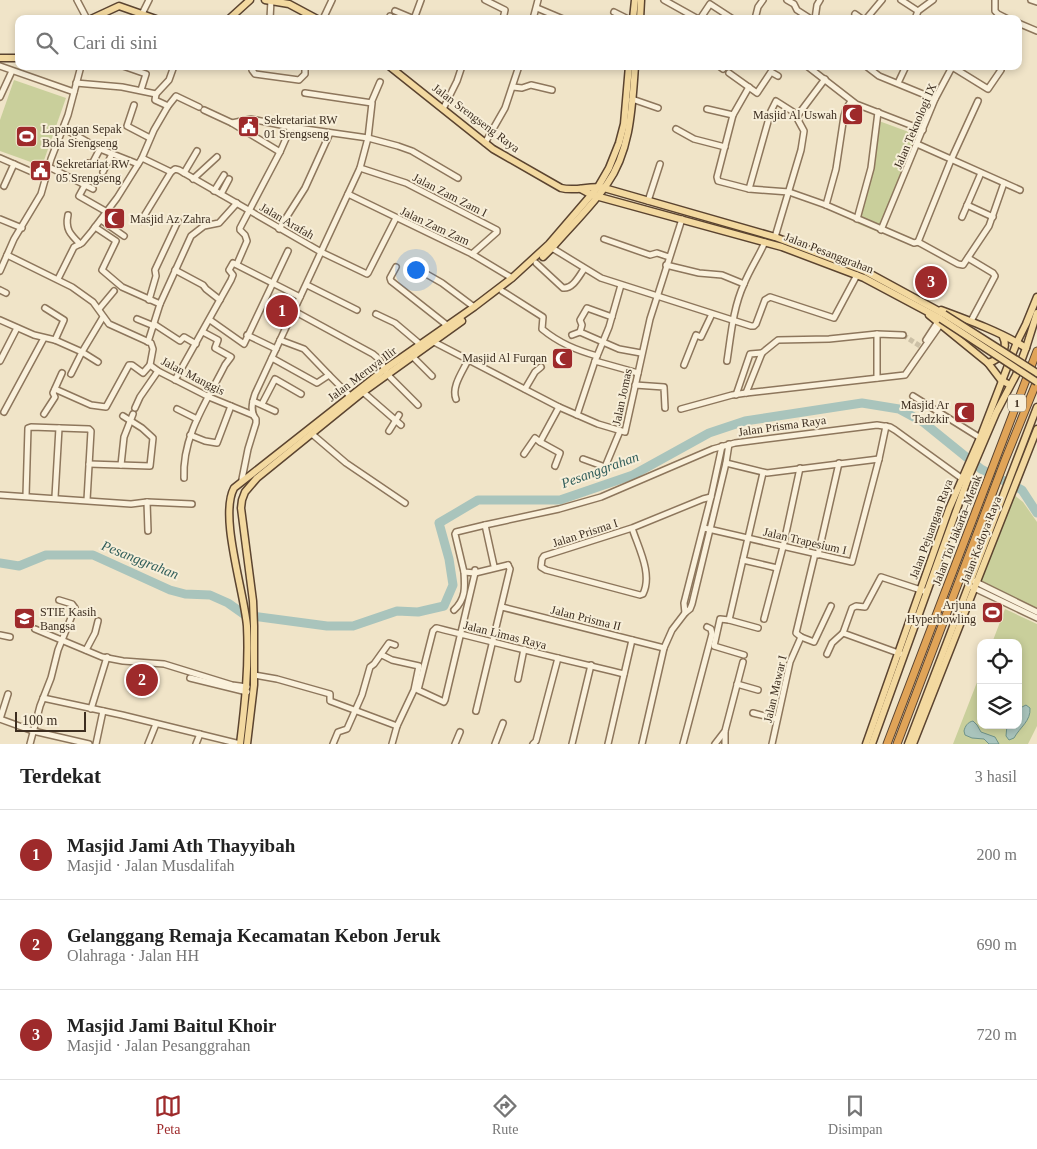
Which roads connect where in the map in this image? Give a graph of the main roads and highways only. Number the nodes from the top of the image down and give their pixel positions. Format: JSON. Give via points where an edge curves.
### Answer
{"nodes":[{"id":1,"x":247,"y":0,"type":"edge"},
{"id":2,"x":265,"y":0,"type":"edge"},
{"id":3,"x":271,"y":0,"type":"edge"},
{"id":4,"x":635,"y":0,"type":"edge"},
{"id":5,"x":641,"y":0,"type":"edge"},
{"id":6,"x":120,"y":3,"type":"edge"},
{"id":7,"x":97,"y":15,"type":"edge"},
{"id":8,"x":145,"y":15,"type":"edge"},
{"id":9,"x":233,"y":15,"type":"edge"},
{"id":10,"x":310,"y":15,"type":"edge"},
{"id":11,"x":633,"y":15,"type":"edge"},
{"id":12,"x":640,"y":15,"type":"edge"},
{"id":13,"x":0,"y":58,"type":"edge"},
{"id":14,"x":15,"y":58,"type":"edge"},
{"id":15,"x":399,"y":70,"type":"edge"},
{"id":16,"x":630,"y":70,"type":"edge"},
{"id":17,"x":636,"y":70,"type":"edge"},
{"id":18,"x":615,"y":169,"type":"junction"},
{"id":19,"x":601,"y":187,"type":"junction"},
{"id":20,"x":581,"y":189,"type":"junction"},
{"id":21,"x":620,"y":193,"type":"junction"},
{"id":22,"x":594,"y":196,"type":"junction"},
{"id":23,"x":609,"y":199,"type":"junction"},
{"id":24,"x":662,"y":205,"type":"junction"},
{"id":25,"x":589,"y":206,"type":"junction"},
{"id":26,"x":660,"y":213,"type":"junction"},
{"id":27,"x":834,"y":263,"type":"junction"},
{"id":28,"x":1037,"y":297,"type":"edge"},
{"id":29,"x":932,"y":307,"type":"junction"},
{"id":30,"x":1037,"y":313,"type":"edge"},
{"id":31,"x":940,"y":320,"type":"junction"},
{"id":32,"x":1003,"y":337,"type":"junction"},
{"id":33,"x":1017,"y":342,"type":"junction"},
{"id":34,"x":1026,"y":348,"type":"junction"},
{"id":35,"x":1037,"y":351,"type":"edge"},
{"id":36,"x":988,"y":363,"type":"junction"},
{"id":37,"x":386,"y":368,"type":"junction"},
{"id":38,"x":1037,"y":374,"type":"edge"},
{"id":39,"x":1001,"y":380,"type":"junction"},
{"id":40,"x":1037,"y":381,"type":"edge"},
{"id":41,"x":1010,"y":385,"type":"junction"},
{"id":42,"x":342,"y":406,"type":"junction"},
{"id":43,"x":1037,"y":407,"type":"edge"},
{"id":44,"x":1037,"y":429,"type":"edge"},
{"id":45,"x":982,"y":439,"type":"junction"},
{"id":46,"x":1017,"y":469,"type":"junction"},
{"id":47,"x":246,"y":554,"type":"junction"},
{"id":48,"x":236,"y":558,"type":"junction"},
{"id":49,"x":973,"y":584,"type":"junction"},
{"id":50,"x":250,"y":626,"type":"junction"},
{"id":51,"x":901,"y":655,"type":"junction"},
{"id":52,"x":252,"y":672,"type":"junction"},
{"id":53,"x":240,"y":744,"type":"edge"},
{"id":54,"x":247,"y":744,"type":"edge"},
{"id":55,"x":866,"y":744,"type":"edge"},
{"id":56,"x":872,"y":744,"type":"edge"},
{"id":57,"x":887,"y":744,"type":"edge"},
{"id":58,"x":897,"y":744,"type":"edge"},
{"id":59,"x":908,"y":744,"type":"edge"},
{"id":60,"x":913,"y":744,"type":"edge"}],
"edges":[{"from":1,"to":9,"type":"main road"},
{"from":2,"to":3,"type":"main road"},
{"from":3,"to":10,"type":"main road","via":[[289,4]]},
{"from":4,"to":11,"type":"main road"},
{"from":5,"to":12,"type":"main road"},
{"from":6,"to":7,"type":"main road"},
{"from":6,"to":8,"type":"main road"},
{"from":13,"to":14,"type":"main road"},
{"from":15,"to":20,"type":"main road","name":"Jalan Srengseng Raya","via":[[485,143],[557,186],[568,190]]},
{"from":16,"to":19,"type":"main road","name":"Jalan Meruya Ilir","via":[[622,133]]},
{"from":17,"to":18,"type":"main road","name":"Jalan Meruya Ilir","via":[[628,132]]},
{"from":18,"to":19,"type":"main road","name":"Jalan Meruya Ilir"},
{"from":18,"to":21,"type":"main road","via":[[614,182]]},
{"from":19,"to":20,"type":"main road","name":"Jalan Srengseng Raya"},
{"from":19,"to":21,"type":"main road","name":"Jalan Pesanggrahan"},
{"from":19,"to":22,"type":"main road","name":"Jalan Meruya Ilir"},
{"from":20,"to":22,"type":"main road","name":"Jalan Srengseng Raya"},
{"from":21,"to":24,"type":"main road","name":"Jalan Pesanggrahan"},
{"from":22,"to":23,"type":"main road","name":"Jalan Pesanggrahan"},
{"from":22,"to":25,"type":"main road","name":"Jalan Meruya Ilir"},
{"from":22,"to":37,"type":"main road","name":"Jalan Meruya Ilir","via":[[544,250],[512,278]]},
{"from":23,"to":25,"type":"main road"},
{"from":23,"to":26,"type":"main road","name":"Jalan Pesanggrahan"},
{"from":24,"to":26,"type":"main road"},
{"from":24,"to":27,"type":"main road","name":"Jalan Pesanggrahan","via":[[775,237]]},
{"from":25,"to":37,"type":"main road","name":"Jalan Meruya Ilir","via":[[552,248],[502,291],[413,357]]},
{"from":26,"to":27,"type":"main road","name":"Jalan Pesanggrahan"},
{"from":27,"to":29,"type":"main road","name":"Jalan Pesanggrahan","via":[[865,271]]},
{"from":27,"to":31,"type":"main road","name":"Jalan Pesanggrahan"},
{"from":28,"to":33,"type":"main road","name":"Jalan Pejuangan Raya"},
{"from":29,"to":31,"type":"main road","name":"Jalan Pesanggrahan"},
{"from":29,"to":32,"type":"main road"},
{"from":30,"to":34,"type":"main road","name":"Jalan Pejuangan Raya"},
{"from":31,"to":36,"type":"main road"},
{"from":31,"to":38,"type":"main road","name":"Jalan Pesanggrahan","bridge":true},
{"from":31,"to":40,"type":"main road","name":"Jalan Pesanggrahan","bridge":true},
{"from":32,"to":33,"type":"main road"},
{"from":32,"to":36,"type":"main road","via":[[1005,346],[1001,355]]},
{"from":33,"to":34,"type":"main road"},
{"from":33,"to":39,"type":"main road","name":"Jalan Pejuangan Raya"},
{"from":34,"to":41,"type":"main road","name":"Jalan Pejuangan Raya"},
{"from":35,"to":57,"type":"highway","name":"Jalan Tol Jakarta–Merak","number":"1"},
{"from":36,"to":39,"type":"main road"},
{"from":37,"to":42,"type":"main road","name":"Jalan Meruya Ilir"},
{"from":37,"to":42,"type":"main road","name":"Jalan Meruya Ilir","via":[[363,392]]},
{"from":39,"to":41,"type":"main road"},
{"from":39,"to":45,"type":"main road","name":"Jalan Pejuangan Raya"},
{"from":40,"to":58,"type":"highway","name":"Jalan Tol Jakarta–Merak","number":"1"},
{"from":41,"to":45,"type":"main road","name":"Jalan Pejuangan Raya"},
{"from":42,"to":47,"type":"main road","name":"Jalan Meruya Ilir","via":[[257,478],[245,492],[242,520]]},
{"from":42,"to":48,"type":"main road","name":"Jalan Meruya Ilir","via":[[234,488],[229,504]]},
{"from":43,"to":46,"type":"main road","name":"Jalan Kedoya Raya"},
{"from":44,"to":46,"type":"main road","name":"Jalan Kedoya Raya"},
{"from":45,"to":51,"type":"main road","name":"Jalan Pejuangan Raya"},
{"from":46,"to":49,"type":"main road","name":"Jalan Kedoya Raya"},
{"from":47,"to":48,"type":"main road","via":[[239,553]]},
{"from":47,"to":50,"type":"main road","name":"Jalan Meruya Ilir","via":[[253,604]]},
{"from":48,"to":50,"type":"main road","name":"Jalan Meruya Ilir"},
{"from":49,"to":59,"type":"main road","name":"Jalan Kedoya Raya"},
{"from":49,"to":60,"type":"main road","name":"Jalan Kedoya Raya"},
{"from":50,"to":52,"type":"main road","name":"Jalan Meruya Ilir"},
{"from":51,"to":55,"type":"main road","name":"Jalan Pejuangan Raya"},
{"from":51,"to":56,"type":"main road","name":"Jalan Pejuangan Raya"},
{"from":52,"to":53,"type":"main road","name":"Jalan Meruya Ilir"},
{"from":52,"to":54,"type":"main road","name":"Jalan Meruya Ilir"}]}
